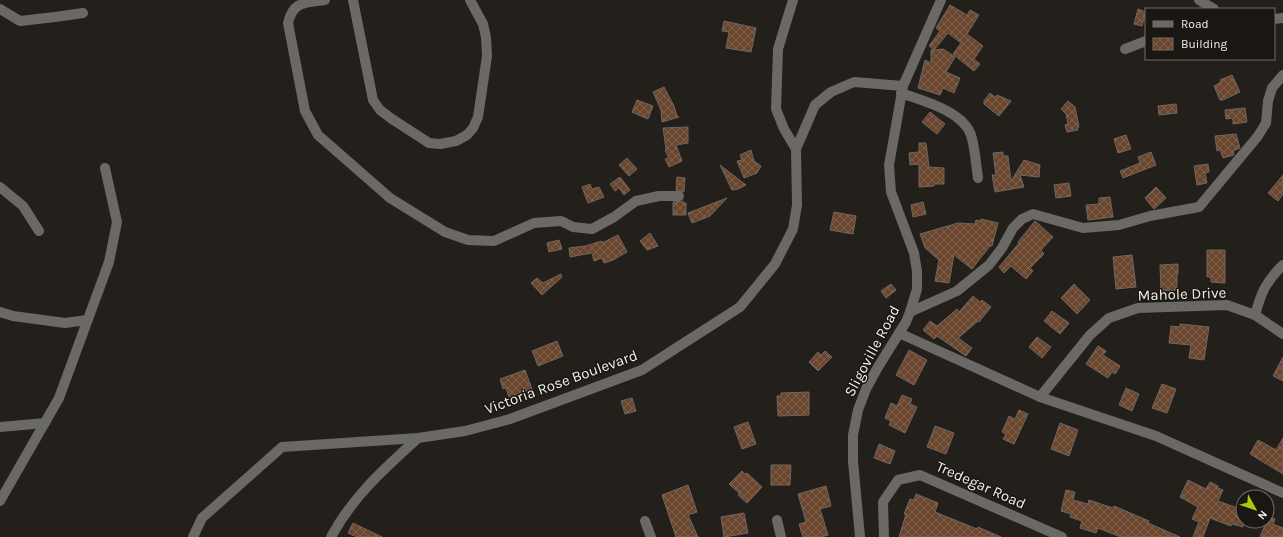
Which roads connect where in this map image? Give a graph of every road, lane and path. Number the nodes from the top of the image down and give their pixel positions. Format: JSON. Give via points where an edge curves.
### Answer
{"nodes":[{"id":1,"x":325,"y":0,"type":"edge"},
{"id":2,"x":353,"y":0,"type":"edge"},
{"id":3,"x":470,"y":0,"type":"edge"},
{"id":4,"x":793,"y":0,"type":"edge"},
{"id":5,"x":941,"y":0,"type":"edge"},
{"id":6,"x":1200,"y":4,"type":"edge"},
{"id":7,"x":1211,"y":8,"type":"edge"},
{"id":8,"x":0,"y":9,"type":"edge"},
{"id":9,"x":83,"y":13,"type":"dead end"},
{"id":10,"x":1145,"y":41,"type":"edge"},
{"id":11,"x":1125,"y":49,"type":"dead end"},
{"id":12,"x":1283,"y":75,"type":"edge"},
{"id":13,"x":902,"y":89,"type":"junction"},
{"id":14,"x":796,"y":149,"type":"junction"},
{"id":15,"x":105,"y":168,"type":"dead end"},
{"id":16,"x":978,"y":178,"type":"dead end"},
{"id":17,"x":0,"y":187,"type":"edge"},
{"id":18,"x":679,"y":196,"type":"dead end"},
{"id":19,"x":39,"y":231,"type":"dead end"},
{"id":20,"x":1283,"y":265,"type":"edge"},
{"id":21,"x":0,"y":312,"type":"edge"},
{"id":22,"x":910,"y":312,"type":"junction"},
{"id":23,"x":1255,"y":315,"type":"junction"},
{"id":24,"x":87,"y":320,"type":"junction"},
{"id":25,"x":899,"y":333,"type":"junction"},
{"id":26,"x":1283,"y":334,"type":"edge"},
{"id":27,"x":1040,"y":397,"type":"junction"},
{"id":28,"x":45,"y":423,"type":"junction"},
{"id":29,"x":0,"y":427,"type":"edge"},
{"id":30,"x":418,"y":438,"type":"junction"},
{"id":31,"x":1283,"y":494,"type":"edge"},
{"id":32,"x":0,"y":502,"type":"edge"},
{"id":33,"x":777,"y":520,"type":"dead end"},
{"id":34,"x":645,"y":521,"type":"dead end"},
{"id":35,"x":193,"y":537,"type":"edge"},
{"id":36,"x":331,"y":537,"type":"edge"},
{"id":37,"x":651,"y":537,"type":"edge"},
{"id":38,"x":781,"y":537,"type":"edge"},
{"id":39,"x":860,"y":537,"type":"edge"},
{"id":40,"x":884,"y":537,"type":"edge"},
{"id":41,"x":1062,"y":537,"type":"edge"}],
"edges":[{"from":1,"to":18,"type":"street","via":[[297,6],[291,12],[288,23],[304,111],[318,135],[390,198],[446,232],[468,240],[494,241],[534,223],[561,221],[573,227],[592,230],[636,201],[659,196]]},
{"from":2,"to":3,"type":"street","via":[[373,100],[380,110],[417,137],[429,143],[440,144],[456,141],[467,135],[478,117],[487,56],[486,37],[483,24]]},
{"from":4,"to":14,"type":"street","via":[[778,49],[776,109]]},
{"from":5,"to":13,"type":"street","name":"Sligoville Road"},
{"from":6,"to":7,"type":"street"},
{"from":8,"to":9,"type":"street","via":[[20,21]]},
{"from":10,"to":11,"type":"street"},
{"from":12,"to":22,"type":"street","via":[[1272,88],[1266,123],[1258,136],[1199,207],[1119,225],[1083,228],[1033,214],[1022,219],[1013,228],[989,265],[957,291]]},
{"from":13,"to":14,"type":"street","name":"Victoria Rose Boulevard","via":[[854,82],[831,92],[815,105]]},
{"from":13,"to":16,"type":"street","name":"Victoria Rose Boulevard","via":[[959,118],[970,134]]},
{"from":13,"to":22,"type":"street","name":"Sligoville Road","via":[[889,165],[891,192],[914,254],[917,271],[916,289]]},
{"from":14,"to":30,"type":"street","name":"Victoria Rose Boulevard","via":[[797,204],[793,229],[775,264],[740,308],[642,370],[510,419],[466,431]]},
{"from":15,"to":24,"type":"street","via":[[116,222],[109,262]]},
{"from":17,"to":19,"type":"street","via":[[23,206]]},
{"from":20,"to":23,"type":"street","via":[[1272,275],[1261,294]]},
{"from":21,"to":24,"type":"street","via":[[65,323]]},
{"from":22,"to":25,"type":"street","name":"Sligoville Road"},
{"from":23,"to":26,"type":"street","name":"Mahole Drive"},
{"from":23,"to":27,"type":"street","name":"Mahole Drive","via":[[1227,304],[1138,308],[1109,318],[1090,335]]},
{"from":24,"to":28,"type":"street","via":[[59,398]]},
{"from":25,"to":27,"type":"street"},
{"from":25,"to":39,"type":"street","name":"Sligoville Road","via":[[869,384],[858,410],[853,435]]},
{"from":27,"to":31,"type":"street","via":[[1156,436]]},
{"from":28,"to":29,"type":"street"},
{"from":28,"to":32,"type":"street"},
{"from":30,"to":35,"type":"street","name":"Victoria Rose Boulevard","via":[[282,447],[202,518]]},
{"from":30,"to":36,"type":"street","via":[[367,486],[338,523]]},
{"from":33,"to":38,"type":"street"},
{"from":34,"to":37,"type":"street"},
{"from":40,"to":41,"type":"street","name":"Tredegar Road","via":[[883,502],[898,480],[920,475]]}]}
